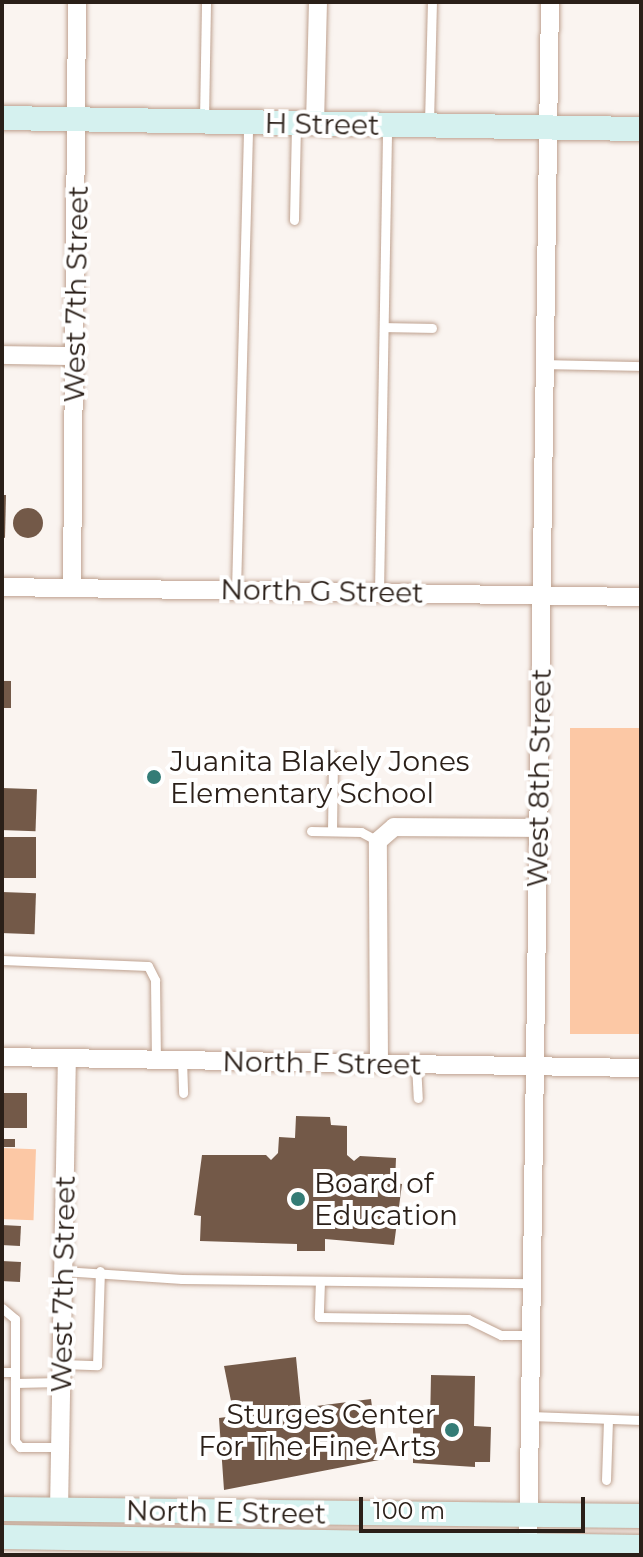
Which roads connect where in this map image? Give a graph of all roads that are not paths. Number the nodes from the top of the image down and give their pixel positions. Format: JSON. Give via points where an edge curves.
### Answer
{"nodes":[{"id":1,"x":77,"y":2,"type":"edge"},
{"id":2,"x":206,"y":2,"type":"edge"},
{"id":3,"x":318,"y":2,"type":"edge"},
{"id":4,"x":432,"y":2,"type":"edge"},
{"id":5,"x":550,"y":2,"type":"edge"},
{"id":6,"x":2,"y":118,"type":"edge"},
{"id":7,"x":78,"y":120,"type":"junction"},
{"id":8,"x":204,"y":122,"type":"junction"},
{"id":9,"x":248,"y":122,"type":"junction"},
{"id":10,"x":305,"y":124,"type":"junction"},
{"id":11,"x":387,"y":125,"type":"junction"},
{"id":12,"x":429,"y":126,"type":"junction"},
{"id":13,"x":548,"y":128,"type":"junction"},
{"id":14,"x":641,"y":129,"type":"edge"},
{"id":15,"x":294,"y":220,"type":"dead end"},
{"id":16,"x":384,"y":327,"type":"junction"},
{"id":17,"x":432,"y":328,"type":"dead end"},
{"id":18,"x":2,"y":355,"type":"edge"},
{"id":19,"x":75,"y":356,"type":"junction"},
{"id":20,"x":544,"y":364,"type":"junction"},
{"id":21,"x":641,"y":366,"type":"edge"},
{"id":22,"x":2,"y":587,"type":"edge"},
{"id":23,"x":72,"y":587,"type":"junction"},
{"id":24,"x":236,"y":590,"type":"junction"},
{"id":25,"x":379,"y":592,"type":"junction"},
{"id":26,"x":541,"y":596,"type":"junction"},
{"id":27,"x":641,"y":597,"type":"edge"},
{"id":28,"x":333,"y":756,"type":"dead end"},
{"id":29,"x":538,"y":828,"type":"junction"},
{"id":30,"x":311,"y":831,"type":"dead end"},
{"id":31,"x":332,"y":831,"type":"junction"},
{"id":32,"x":378,"y":841,"type":"junction"},
{"id":33,"x":2,"y":960,"type":"edge"},
{"id":34,"x":2,"y":1057,"type":"edge"},
{"id":35,"x":67,"y":1058,"type":"junction"},
{"id":36,"x":156,"y":1060,"type":"junction"},
{"id":37,"x":182,"y":1060,"type":"junction"},
{"id":38,"x":379,"y":1064,"type":"junction"},
{"id":39,"x":416,"y":1064,"type":"junction"},
{"id":40,"x":535,"y":1066,"type":"junction"},
{"id":41,"x":641,"y":1068,"type":"edge"},
{"id":42,"x":183,"y":1093,"type":"dead end"},
{"id":43,"x":418,"y":1098,"type":"dead end"},
{"id":44,"x":63,"y":1271,"type":"junction"},
{"id":45,"x":100,"y":1271,"type":"junction"},
{"id":46,"x":320,"y":1281,"type":"junction"},
{"id":47,"x":532,"y":1283,"type":"junction"},
{"id":48,"x":2,"y":1308,"type":"edge"},
{"id":49,"x":531,"y":1335,"type":"junction"},
{"id":50,"x":2,"y":1372,"type":"edge"},
{"id":51,"x":61,"y":1373,"type":"junction"},
{"id":52,"x":15,"y":1377,"type":"junction"},
{"id":53,"x":530,"y":1416,"type":"junction"},
{"id":54,"x":608,"y":1419,"type":"junction"},
{"id":55,"x":641,"y":1420,"type":"edge"},
{"id":56,"x":60,"y":1447,"type":"junction"},
{"id":57,"x":606,"y":1480,"type":"dead end"},
{"id":58,"x":2,"y":1509,"type":"edge"},
{"id":59,"x":59,"y":1510,"type":"junction"},
{"id":60,"x":529,"y":1514,"type":"junction"},
{"id":61,"x":641,"y":1516,"type":"edge"},
{"id":62,"x":2,"y":1537,"type":"edge"},
{"id":63,"x":641,"y":1547,"type":"edge"},
{"id":64,"x":341,"y":1549,"type":"edge"},
{"id":65,"x":528,"y":1550,"type":"edge"}],
"edges":[{"from":1,"to":7,"type":"street","name":"West 7th Street"},
{"from":2,"to":8,"type":"lane"},
{"from":3,"to":10,"type":"street"},
{"from":4,"to":12,"type":"lane"},
{"from":5,"to":13,"type":"street","name":"West 8th Street"},
{"from":6,"to":7,"type":"main road","name":"H Street"},
{"from":7,"to":8,"type":"main road","name":"H Street"},
{"from":7,"to":19,"type":"street","name":"West 7th Street"},
{"from":8,"to":9,"type":"main road","name":"H Street"},
{"from":9,"to":10,"type":"main road","name":"H Street"},
{"from":9,"to":24,"type":"lane"},
{"from":10,"to":11,"type":"main road","name":"H Street"},
{"from":10,"to":15,"type":"lane"},
{"from":11,"to":12,"type":"main road","name":"H Street"},
{"from":11,"to":16,"type":"lane"},
{"from":12,"to":13,"type":"main road","name":"H Street"},
{"from":13,"to":14,"type":"main road","name":"H Street"},
{"from":13,"to":20,"type":"street","name":"West 8th Street"},
{"from":16,"to":17,"type":"lane"},
{"from":16,"to":25,"type":"lane"},
{"from":18,"to":19,"type":"street"},
{"from":19,"to":23,"type":"street","name":"West 7th Street"},
{"from":20,"to":21,"type":"lane"},
{"from":20,"to":26,"type":"street","name":"West 8th Street"},
{"from":22,"to":23,"type":"street","name":"North G Street"},
{"from":23,"to":24,"type":"street","name":"North G Street"},
{"from":24,"to":25,"type":"street","name":"North G Street"},
{"from":25,"to":26,"type":"street","name":"North G Street"},
{"from":26,"to":27,"type":"street","name":"North G Street"},
{"from":26,"to":29,"type":"street","name":"West 8th Street"},
{"from":28,"to":31,"type":"lane"},
{"from":29,"to":32,"type":"street","via":[[394,827]]},
{"from":29,"to":40,"type":"street","name":"West 8th Street"},
{"from":30,"to":31,"type":"lane"},
{"from":31,"to":32,"type":"lane","via":[[361,832]]},
{"from":32,"to":38,"type":"street"},
{"from":33,"to":36,"type":"lane","via":[[148,966],[155,980]]},
{"from":34,"to":35,"type":"street","name":"North F Street"},
{"from":35,"to":36,"type":"street","name":"North F Street"},
{"from":35,"to":44,"type":"street","name":"West 7th Street"},
{"from":36,"to":37,"type":"street","name":"North F Street"},
{"from":37,"to":38,"type":"street","name":"North F Street"},
{"from":37,"to":42,"type":"lane"},
{"from":38,"to":39,"type":"street","name":"North F Street"},
{"from":39,"to":40,"type":"street","name":"North F Street"},
{"from":39,"to":43,"type":"lane"},
{"from":40,"to":41,"type":"street","name":"North F Street"},
{"from":40,"to":47,"type":"street","name":"West 8th Street"},
{"from":44,"to":45,"type":"lane"},
{"from":44,"to":51,"type":"street","name":"West 7th Street"},
{"from":45,"to":46,"type":"lane","via":[[158,1279]]},
{"from":45,"to":51,"type":"lane","via":[[97,1365]]},
{"from":46,"to":47,"type":"lane"},
{"from":46,"to":49,"type":"lane","via":[[319,1317],[468,1319],[501,1335]]},
{"from":47,"to":49,"type":"street","name":"West 8th Street"},
{"from":48,"to":52,"type":"lane","via":[[15,1319]]},
{"from":49,"to":53,"type":"street","name":"West 8th Street"},
{"from":50,"to":52,"type":"lane"},
{"from":51,"to":52,"type":"lane"},
{"from":51,"to":56,"type":"street","name":"West 7th Street"},
{"from":52,"to":56,"type":"lane","via":[[15,1441],[20,1447]]},
{"from":53,"to":54,"type":"lane"},
{"from":53,"to":60,"type":"street","name":"West 8th Street"},
{"from":54,"to":55,"type":"lane"},
{"from":54,"to":57,"type":"lane"},
{"from":56,"to":59,"type":"street","name":"West 7th Street"},
{"from":58,"to":59,"type":"main road","name":"North E Street"},
{"from":59,"to":60,"type":"main road","name":"North E Street"},
{"from":60,"to":61,"type":"main road","name":"North E Street"},
{"from":60,"to":65,"type":"street","name":"West 8th Street"},
{"from":62,"to":64,"type":"main road","name":"North E Street"},
{"from":63,"to":65,"type":"main road","name":"North E Street"},
{"from":64,"to":65,"type":"main road","name":"North E Street"}]}
